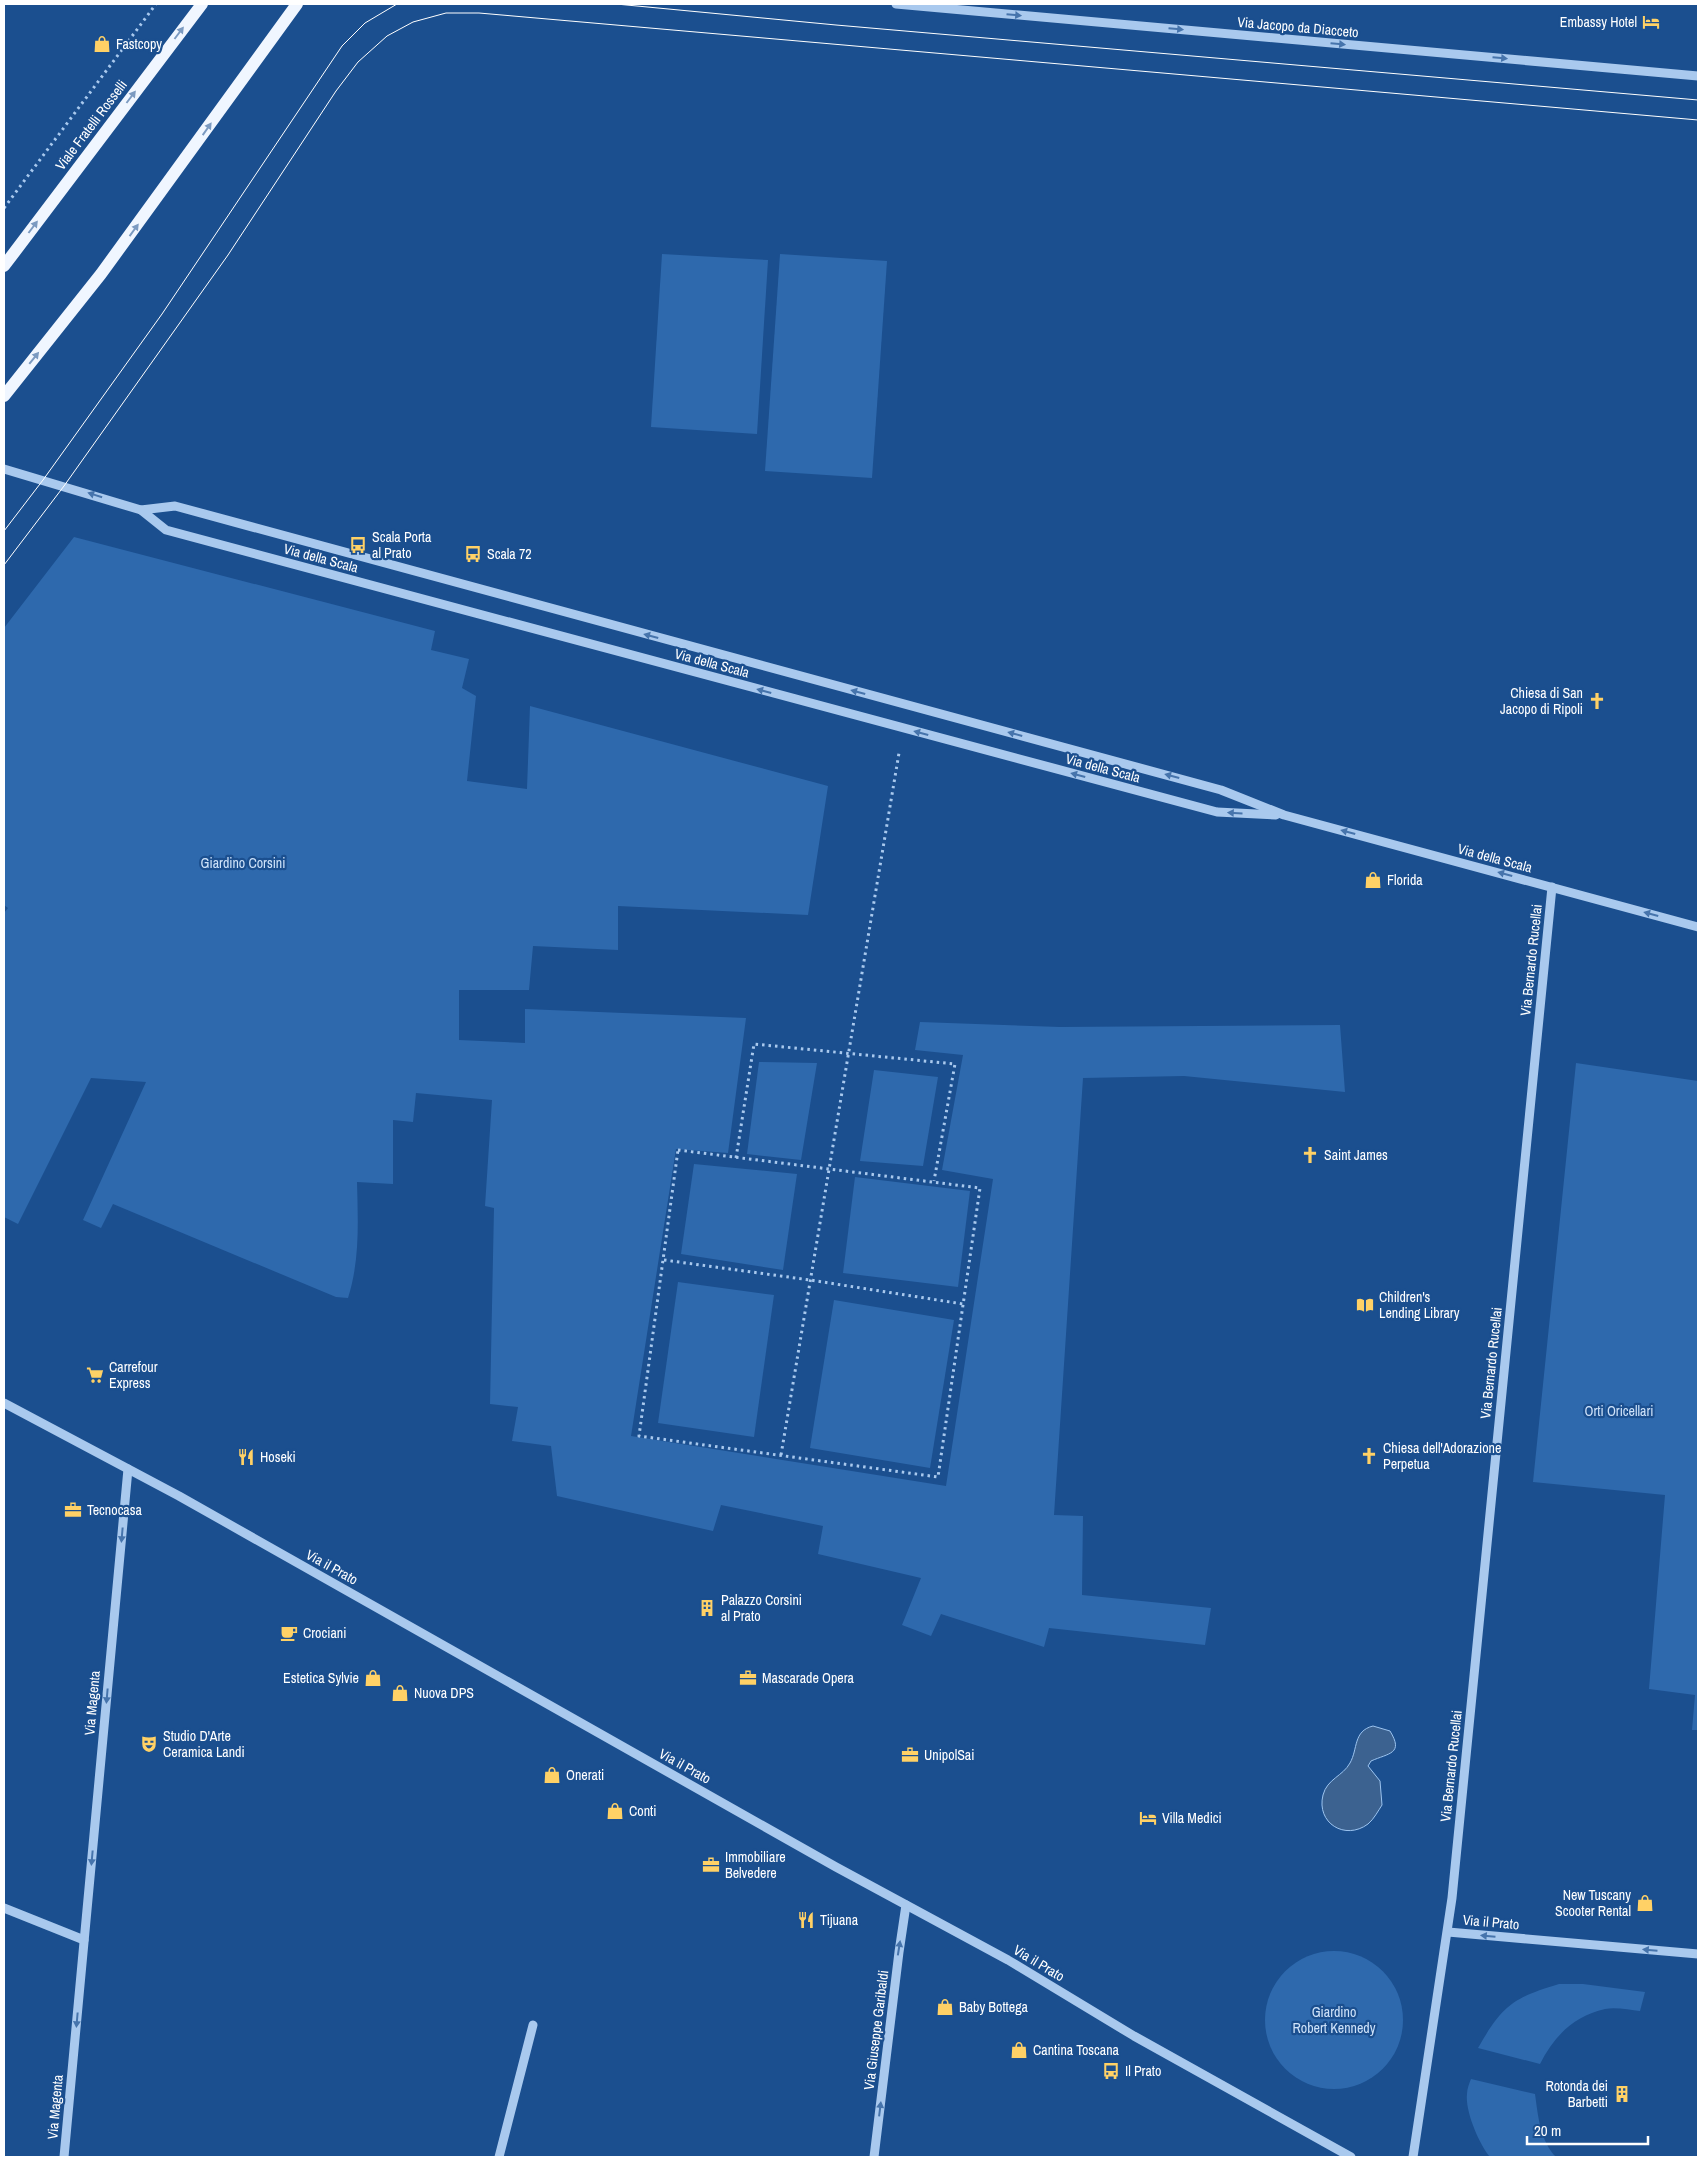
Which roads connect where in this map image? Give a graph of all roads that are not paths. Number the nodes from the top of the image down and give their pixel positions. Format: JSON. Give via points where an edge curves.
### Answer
{"nodes":[{"id":1,"x":202,"y":4,"type":"edge"},
{"id":2,"x":296,"y":4,"type":"edge"},
{"id":3,"x":896,"y":4,"type":"edge"},
{"id":4,"x":1698,"y":76,"type":"edge"},
{"id":5,"x":4,"y":266,"type":"edge"},
{"id":6,"x":4,"y":396,"type":"edge"},
{"id":7,"x":4,"y":469,"type":"edge"},
{"id":8,"x":141,"y":510,"type":"junction"},
{"id":9,"x":1284,"y":815,"type":"junction"},
{"id":10,"x":1552,"y":887,"type":"junction"},
{"id":11,"x":1698,"y":927,"type":"edge"},
{"id":12,"x":4,"y":1403,"type":"edge"},
{"id":13,"x":128,"y":1469,"type":"junction"},
{"id":14,"x":906,"y":1905,"type":"junction"},
{"id":15,"x":4,"y":1908,"type":"edge"},
{"id":16,"x":1448,"y":1932,"type":"junction"},
{"id":17,"x":84,"y":1940,"type":"junction"},
{"id":18,"x":1698,"y":1954,"type":"edge"},
{"id":19,"x":533,"y":2025,"type":"dead end"},
{"id":20,"x":64,"y":2157,"type":"edge"},
{"id":21,"x":499,"y":2157,"type":"edge"},
{"id":22,"x":874,"y":2157,"type":"edge"},
{"id":23,"x":1351,"y":2157,"type":"edge"},
{"id":24,"x":1413,"y":2157,"type":"edge"}],
"edges":[{"from":5,"to":1,"type":"main road","name":"Viale Fratelli Rosselli","one_way":true},
{"from":6,"to":2,"type":"main road","one_way":true,"via":[[101,274]]},
{"from":3,"to":4,"type":"street","name":"Via Jacopo da Diacceto","one_way":true},
{"from":8,"to":7,"type":"street","name":"Via della Scala","one_way":true},
{"from":9,"to":8,"type":"street","name":"Via della Scala","one_way":true,"via":[[1221,790],[175,506]]},
{"from":9,"to":8,"type":"street","name":"Via della Scala","one_way":true,"via":[[1217,812],[1198,807],[166,530]]},
{"from":10,"to":9,"type":"street","name":"Via della Scala","one_way":true},
{"from":11,"to":10,"type":"street","name":"Via della Scala","one_way":true},
{"from":10,"to":16,"type":"street","name":"Via Bernardo Rucellai"},
{"from":12,"to":13,"type":"street","name":"Via il Prato"},
{"from":13,"to":14,"type":"street","name":"Via il Prato"},
{"from":13,"to":17,"type":"street","name":"Via Magenta","one_way":true},
{"from":22,"to":14,"type":"street","name":"Via Giuseppe Garibaldi","one_way":true},
{"from":14,"to":23,"type":"street","name":"Via il Prato"},
{"from":15,"to":17,"type":"street"},
{"from":18,"to":16,"type":"street","name":"Via il Prato","one_way":true},
{"from":16,"to":24,"type":"street","name":"Via il Prato"},
{"from":17,"to":20,"type":"street","name":"Via Magenta","one_way":true},
{"from":19,"to":21,"type":"street"}]}
